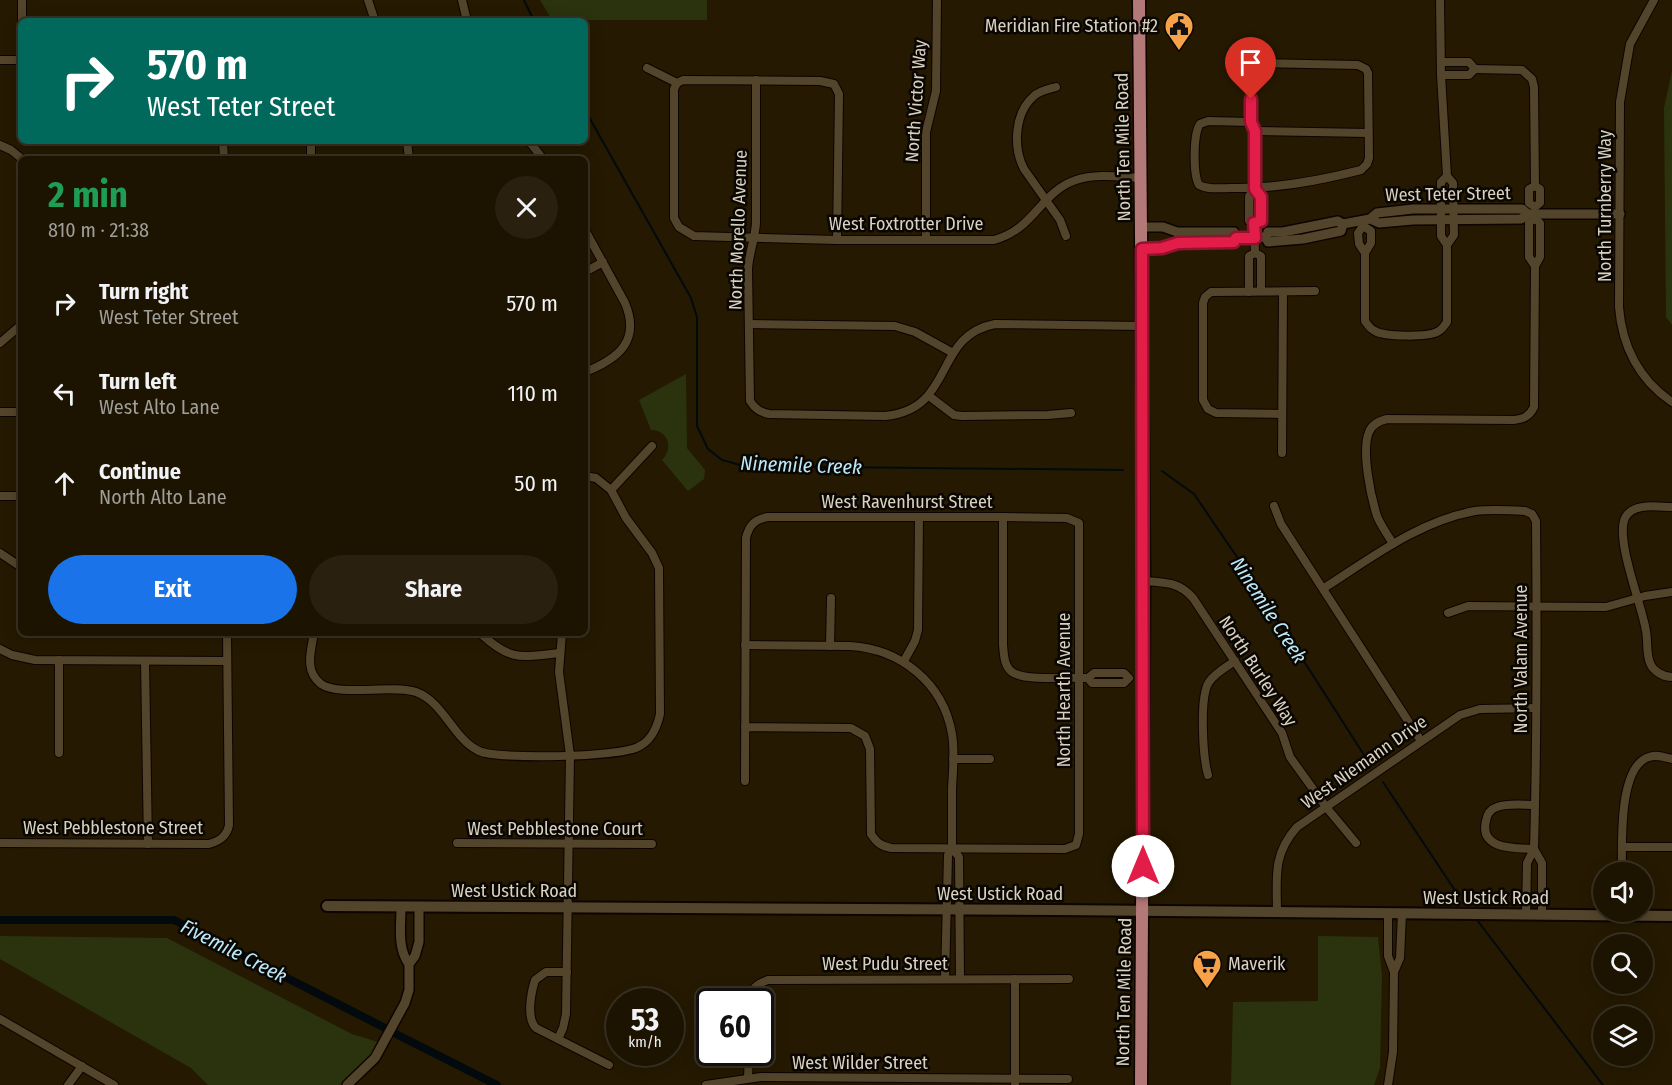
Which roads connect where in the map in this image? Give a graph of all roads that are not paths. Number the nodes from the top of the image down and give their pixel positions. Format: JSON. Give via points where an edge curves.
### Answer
{"nodes":[{"id":1,"x":22,"y":0,"type":"edge"},
{"id":2,"x":368,"y":0,"type":"edge"},
{"id":3,"x":462,"y":0,"type":"edge"},
{"id":4,"x":937,"y":0,"type":"edge"},
{"id":5,"x":1139,"y":0,"type":"edge"},
{"id":6,"x":1440,"y":0,"type":"edge"},
{"id":7,"x":1654,"y":0,"type":"edge"},
{"id":8,"x":22,"y":18,"type":"edge"},
{"id":9,"x":374,"y":18,"type":"edge"},
{"id":10,"x":466,"y":18,"type":"edge"},
{"id":11,"x":0,"y":60,"type":"edge"},
{"id":12,"x":18,"y":60,"type":"edge"},
{"id":13,"x":1440,"y":62,"type":"junction"},
{"id":14,"x":647,"y":68,"type":"dead end"},
{"id":15,"x":1475,"y":69,"type":"junction"},
{"id":16,"x":1441,"y":75,"type":"junction"},
{"id":17,"x":756,"y":80,"type":"junction"},
{"id":18,"x":677,"y":83,"type":"junction"},
{"id":19,"x":1056,"y":87,"type":"dead end"},
{"id":20,"x":1251,"y":122,"type":"junction"},
{"id":21,"x":1255,"y":131,"type":"junction"},
{"id":22,"x":1368,"y":133,"type":"junction"},
{"id":23,"x":531,"y":144,"type":"edge"},
{"id":24,"x":0,"y":145,"type":"edge"},
{"id":25,"x":18,"y":156,"type":"edge"},
{"id":26,"x":541,"y":156,"type":"edge"},
{"id":27,"x":1447,"y":176,"type":"junction"},
{"id":28,"x":1142,"y":178,"type":"junction"},
{"id":29,"x":1255,"y":189,"type":"junction"},
{"id":30,"x":1047,"y":200,"type":"junction"},
{"id":31,"x":1453,"y":209,"type":"junction"},
{"id":32,"x":1533,"y":213,"type":"junction"},
{"id":33,"x":1442,"y":214,"type":"junction"},
{"id":34,"x":1620,"y":214,"type":"junction"},
{"id":35,"x":1454,"y":219,"type":"junction"},
{"id":36,"x":1365,"y":222,"type":"junction"},
{"id":37,"x":1254,"y":223,"type":"junction"},
{"id":38,"x":1142,"y":227,"type":"junction"},
{"id":39,"x":588,"y":235,"type":"edge"},
{"id":40,"x":1066,"y":236,"type":"dead end"},
{"id":41,"x":755,"y":238,"type":"junction"},
{"id":42,"x":1236,"y":238,"type":"junction"},
{"id":43,"x":1255,"y":238,"type":"junction"},
{"id":44,"x":837,"y":240,"type":"junction"},
{"id":45,"x":926,"y":240,"type":"junction"},
{"id":46,"x":1447,"y":245,"type":"junction"},
{"id":47,"x":1142,"y":249,"type":"junction"},
{"id":48,"x":1255,"y":253,"type":"junction"},
{"id":49,"x":1365,"y":253,"type":"junction"},
{"id":50,"x":603,"y":261,"type":"junction"},
{"id":51,"x":588,"y":270,"type":"edge"},
{"id":52,"x":1261,"y":291,"type":"junction"},
{"id":53,"x":1315,"y":291,"type":"dead end"},
{"id":54,"x":1249,"y":292,"type":"junction"},
{"id":55,"x":1283,"y":292,"type":"junction"},
{"id":56,"x":749,"y":324,"type":"junction"},
{"id":57,"x":1142,"y":327,"type":"junction"},
{"id":58,"x":18,"y":328,"type":"edge"},
{"id":59,"x":0,"y":343,"type":"edge"},
{"id":60,"x":953,"y":353,"type":"junction"},
{"id":61,"x":588,"y":371,"type":"edge"},
{"id":62,"x":929,"y":396,"type":"junction"},
{"id":63,"x":1672,"y":402,"type":"edge"},
{"id":64,"x":0,"y":412,"type":"edge"},
{"id":65,"x":18,"y":412,"type":"edge"},
{"id":66,"x":1071,"y":413,"type":"dead end"},
{"id":67,"x":1282,"y":414,"type":"junction"},
{"id":68,"x":652,"y":446,"type":"dead end"},
{"id":69,"x":1282,"y":453,"type":"dead end"},
{"id":70,"x":588,"y":477,"type":"edge"},
{"id":71,"x":611,"y":490,"type":"junction"},
{"id":72,"x":0,"y":496,"type":"edge"},
{"id":73,"x":18,"y":496,"type":"edge"},
{"id":74,"x":1274,"y":506,"type":"dead end"},
{"id":75,"x":1672,"y":507,"type":"edge"},
{"id":76,"x":919,"y":517,"type":"junction"},
{"id":77,"x":1003,"y":517,"type":"junction"},
{"id":78,"x":1079,"y":523,"type":"joint"},
{"id":79,"x":1393,"y":544,"type":"junction"},
{"id":80,"x":0,"y":553,"type":"edge"},
{"id":81,"x":18,"y":565,"type":"edge"},
{"id":82,"x":1144,"y":581,"type":"junction"},
{"id":83,"x":1324,"y":588,"type":"junction"},
{"id":84,"x":1672,"y":592,"type":"edge"},
{"id":85,"x":831,"y":598,"type":"dead end"},
{"id":86,"x":1638,"y":598,"type":"junction"},
{"id":87,"x":1537,"y":606,"type":"junction"},
{"id":88,"x":1448,"y":613,"type":"dead end"},
{"id":89,"x":227,"y":636,"type":"edge"},
{"id":90,"x":314,"y":636,"type":"edge"},
{"id":91,"x":483,"y":636,"type":"edge"},
{"id":92,"x":562,"y":636,"type":"edge"},
{"id":93,"x":745,"y":645,"type":"junction"},
{"id":94,"x":830,"y":646,"type":"junction"},
{"id":95,"x":0,"y":649,"type":"edge"},
{"id":96,"x":560,"y":652,"type":"junction"},
{"id":97,"x":59,"y":660,"type":"junction"},
{"id":98,"x":145,"y":661,"type":"junction"},
{"id":99,"x":227,"y":661,"type":"junction"},
{"id":100,"x":904,"y":661,"type":"junction"},
{"id":101,"x":1235,"y":661,"type":"junction"},
{"id":102,"x":1143,"y":677,"type":"junction"},
{"id":103,"x":1672,"y":677,"type":"edge"},
{"id":104,"x":1084,"y":678,"type":"junction"},
{"id":105,"x":1536,"y":708,"type":"junction"},
{"id":106,"x":745,"y":728,"type":"junction"},
{"id":107,"x":1421,"y":741,"type":"junction"},
{"id":108,"x":59,"y":753,"type":"dead end"},
{"id":109,"x":570,"y":755,"type":"junction"},
{"id":110,"x":953,"y":759,"type":"junction"},
{"id":111,"x":990,"y":759,"type":"dead end"},
{"id":112,"x":1672,"y":759,"type":"edge"},
{"id":113,"x":1208,"y":775,"type":"dead end"},
{"id":114,"x":745,"y":781,"type":"dead end"},
{"id":115,"x":1535,"y":805,"type":"junction"},
{"id":116,"x":1326,"y":807,"type":"junction"},
{"id":117,"x":0,"y":843,"type":"edge"},
{"id":118,"x":458,"y":843,"type":"dead end"},
{"id":119,"x":1356,"y":843,"type":"dead end"},
{"id":120,"x":148,"y":844,"type":"junction"},
{"id":121,"x":568,"y":844,"type":"junction"},
{"id":122,"x":652,"y":844,"type":"dead end"},
{"id":123,"x":1622,"y":847,"type":"junction"},
{"id":124,"x":1672,"y":847,"type":"edge"},
{"id":125,"x":952,"y":848,"type":"junction"},
{"id":126,"x":1534,"y":849,"type":"junction"},
{"id":127,"x":1622,"y":862,"type":"edge"},
{"id":128,"x":327,"y":906,"type":"dead end"},
{"id":129,"x":401,"y":907,"type":"junction"},
{"id":130,"x":419,"y":907,"type":"junction"},
{"id":131,"x":567,"y":908,"type":"junction"},
{"id":132,"x":947,"y":910,"type":"junction"},
{"id":133,"x":960,"y":910,"type":"junction"},
{"id":134,"x":1143,"y":912,"type":"junction"},
{"id":135,"x":1276,"y":913,"type":"junction"},
{"id":136,"x":1388,"y":914,"type":"junction"},
{"id":137,"x":1402,"y":914,"type":"junction"},
{"id":138,"x":1526,"y":914,"type":"junction"},
{"id":139,"x":1542,"y":914,"type":"junction"},
{"id":140,"x":1593,"y":914,"type":"edge"},
{"id":141,"x":1653,"y":915,"type":"edge"},
{"id":142,"x":1672,"y":916,"type":"edge"},
{"id":143,"x":409,"y":964,"type":"junction"},
{"id":144,"x":567,"y":972,"type":"junction"},
{"id":145,"x":1394,"y":972,"type":"junction"},
{"id":146,"x":945,"y":979,"type":"junction"},
{"id":147,"x":960,"y":979,"type":"junction"},
{"id":148,"x":1015,"y":979,"type":"junction"},
{"id":149,"x":1069,"y":979,"type":"dead end"},
{"id":150,"x":754,"y":988,"type":"edge"},
{"id":151,"x":0,"y":1019,"type":"edge"},
{"id":152,"x":558,"y":1039,"type":"junction"},
{"id":153,"x":606,"y":1063,"type":"edge"},
{"id":154,"x":82,"y":1066,"type":"junction"},
{"id":155,"x":748,"y":1066,"type":"edge"},
{"id":156,"x":748,"y":1078,"type":"junction"},
{"id":157,"x":1068,"y":1079,"type":"dead end"},
{"id":158,"x":1015,"y":1082,"type":"edge"},
{"id":159,"x":69,"y":1085,"type":"edge"},
{"id":160,"x":114,"y":1085,"type":"edge"},
{"id":161,"x":347,"y":1085,"type":"edge"},
{"id":162,"x":706,"y":1085,"type":"edge"},
{"id":163,"x":1141,"y":1085,"type":"edge"},
{"id":164,"x":1388,"y":1085,"type":"edge"}],
"edges":[{"from":1,"to":8,"type":"street"},
{"from":2,"to":9,"type":"street"},
{"from":3,"to":10,"type":"street"},
{"from":4,"to":45,"type":"street","name":"North Victor Way","via":[[936,91],[926,132]]},
{"from":5,"to":28,"type":"main road","name":"North Ten Mile Road"},
{"from":6,"to":13,"type":"street"},
{"from":7,"to":34,"type":"street","name":"North Turnberry Way","via":[[1630,44],[1622,83]]},
{"from":11,"to":12,"type":"street"},
{"from":13,"to":15,"type":"street","via":[[1469,62]]},
{"from":13,"to":16,"type":"street"},
{"from":14,"to":18,"type":"street"},
{"from":15,"to":16,"type":"street","via":[[1469,75]]},
{"from":15,"to":32,"type":"street","via":[[1522,70],[1534,87],[1535,186],[1540,189],[1540,203]]},
{"from":16,"to":27,"type":"street"},
{"from":17,"to":18,"type":"street"},
{"from":17,"to":41,"type":"street","name":"North Morello Avenue"},
{"from":17,"to":44,"type":"street","via":[[834,84],[839,94]]},
{"from":18,"to":41,"type":"street","name":"West Foxtrotter Drive","via":[[674,218],[679,227],[694,236]]},
{"from":19,"to":30,"type":"street","via":[[1034,95],[1018,127],[1020,160]]},
{"from":20,"to":21,"type":"street"},
{"from":20,"to":22,"type":"street","via":[[1251,76],[1264,63],[1358,65],[1369,76]]},
{"from":20,"to":29,"type":"street","via":[[1200,124],[1196,132],[1196,177],[1199,184],[1208,188]]},
{"from":21,"to":22,"type":"street"},
{"from":21,"to":29,"type":"street"},
{"from":22,"to":29,"type":"street","via":[[1369,158],[1361,170]]},
{"from":23,"to":26,"type":"street"},
{"from":24,"to":25,"type":"street"},
{"from":27,"to":31,"type":"street","via":[[1453,183]]},
{"from":27,"to":33,"type":"street","via":[[1442,183]]},
{"from":28,"to":30,"type":"street","name":"West Foxtrotter Drive","via":[[1082,178],[1059,188]]},
{"from":28,"to":38,"type":"main road","name":"North Ten Mile Road"},
{"from":29,"to":37,"type":"street","via":[[1249,196],[1249,221]]},
{"from":29,"to":37,"type":"street","via":[[1261,197],[1261,221]]},
{"from":30,"to":40,"type":"street"},
{"from":30,"to":45,"type":"street","name":"West Foxtrotter Drive","via":[[1024,225],[1002,237]]},
{"from":31,"to":32,"type":"street","name":"West Teter Street","via":[[1522,209]]},
{"from":31,"to":33,"type":"street","name":"West Teter Street"},
{"from":31,"to":35,"type":"street"},
{"from":32,"to":34,"type":"street","name":"West Teter Street"},
{"from":32,"to":35,"type":"street","name":"West Teter Street","via":[[1521,219]]},
{"from":32,"to":79,"type":"street","via":[[1529,222],[1529,257],[1535,266],[1534,407],[1522,419],[1387,419],[1373,426],[1367,440],[1369,483],[1377,516]]},
{"from":33,"to":35,"type":"street","name":"West Teter Street"},
{"from":33,"to":36,"type":"street","name":"West Teter Street","via":[[1379,224]]},
{"from":33,"to":46,"type":"street","via":[[1441,236]]},
{"from":34,"to":63,"type":"street","name":"North Turnberry Way","via":[[1619,307],[1623,335],[1638,368]]},
{"from":35,"to":46,"type":"street","via":[[1454,235]]},
{"from":36,"to":43,"type":"street","name":"West Teter Street","via":[[1338,221],[1269,232],[1266,237]]},
{"from":36,"to":49,"type":"street","via":[[1371,231],[1371,243]]},
{"from":36,"to":49,"type":"street","via":[[1358,233]]},
{"from":37,"to":43,"type":"street"},
{"from":38,"to":42,"type":"street","name":"West Teter Street","via":[[1177,232],[1234,232]]},
{"from":38,"to":47,"type":"main road","name":"North Ten Mile Road"},
{"from":39,"to":50,"type":"street"},
{"from":41,"to":44,"type":"street","name":"West Foxtrotter Drive"},
{"from":41,"to":56,"type":"street","name":"North Morello Avenue","via":[[749,253]]},
{"from":42,"to":43,"type":"street","name":"West Teter Street"},
{"from":42,"to":47,"type":"street","name":"West Teter Street","via":[[1234,242],[1178,243]]},
{"from":43,"to":48,"type":"street"},
{"from":44,"to":45,"type":"street","name":"West Foxtrotter Drive"},
{"from":46,"to":49,"type":"street","via":[[1447,322],[1443,329],[1426,335],[1377,333],[1370,328],[1365,321]]},
{"from":47,"to":57,"type":"main road","name":"North Ten Mile Road"},
{"from":48,"to":52,"type":"street","via":[[1261,256]]},
{"from":48,"to":54,"type":"street","via":[[1249,256]]},
{"from":50,"to":51,"type":"street"},
{"from":50,"to":61,"type":"street","via":[[628,310],[630,327],[626,343],[616,356]]},
{"from":52,"to":54,"type":"street"},
{"from":52,"to":55,"type":"street"},
{"from":53,"to":55,"type":"street"},
{"from":54,"to":67,"type":"street","via":[[1211,292],[1205,297],[1203,400],[1216,413]]},
{"from":55,"to":67,"type":"street"},
{"from":56,"to":60,"type":"street","via":[[895,326],[915,332]]},
{"from":56,"to":62,"type":"street","name":"North Morello Avenue","via":[[750,401],[761,413],[885,416],[909,410]]},
{"from":57,"to":60,"type":"street","via":[[995,324],[971,333]]},
{"from":57,"to":82,"type":"main road","name":"North Ten Mile Road"},
{"from":58,"to":59,"type":"street"},
{"from":60,"to":62,"type":"street"},
{"from":62,"to":66,"type":"street","via":[[954,415],[962,416]]},
{"from":64,"to":65,"type":"street"},
{"from":67,"to":69,"type":"street"},
{"from":68,"to":71,"type":"street"},
{"from":70,"to":71,"type":"street"},
{"from":71,"to":109,"type":"street","via":[[658,568],[660,714],[650,737],[637,748]]},
{"from":72,"to":73,"type":"street"},
{"from":74,"to":83,"type":"street","via":[[1281,524]]},
{"from":75,"to":86,"type":"street","via":[[1641,507],[1626,518],[1625,552]]},
{"from":76,"to":77,"type":"street","name":"West Ravenhurst Street"},
{"from":76,"to":93,"type":"street","name":"West Ravenhurst Street","via":[[768,517],[753,523],[746,538]]},
{"from":76,"to":100,"type":"street","via":[[918,630]]},
{"from":77,"to":78,"type":"street","name":"West Ravenhurst Street","via":[[1067,518]]},
{"from":77,"to":104,"type":"street","via":[[1005,663],[1011,672],[1022,676]]},
{"from":78,"to":104,"type":"street","name":"North Hearth Avenue"},
{"from":79,"to":83,"type":"street"},
{"from":79,"to":87,"type":"street","name":"North Valam Avenue","via":[[1439,521],[1476,511],[1532,514],[1536,521]]},
{"from":80,"to":81,"type":"street"},
{"from":82,"to":101,"type":"street","name":"North Burley Way","via":[[1166,582],[1186,590]]},
{"from":82,"to":102,"type":"main road","name":"North Ten Mile Road"},
{"from":83,"to":107,"type":"street"},
{"from":84,"to":86,"type":"street"},
{"from":85,"to":94,"type":"street"},
{"from":86,"to":87,"type":"street","via":[[1606,607]]},
{"from":86,"to":103,"type":"street","via":[[1649,662],[1661,674]]},
{"from":87,"to":88,"type":"street","via":[[1468,606]]},
{"from":87,"to":105,"type":"street","name":"North Valam Avenue"},
{"from":89,"to":99,"type":"street"},
{"from":90,"to":109,"type":"street","via":[[310,666],[320,683],[337,689],[417,692],[434,703],[465,741],[479,751],[493,755]]},
{"from":91,"to":96,"type":"street","via":[[514,656]]},
{"from":92,"to":96,"type":"street"},
{"from":93,"to":94,"type":"street"},
{"from":93,"to":106,"type":"street"},
{"from":94,"to":100,"type":"street","via":[[866,647]]},
{"from":95,"to":97,"type":"street","via":[[24,659]]},
{"from":96,"to":109,"type":"street"},
{"from":97,"to":98,"type":"street"},
{"from":97,"to":108,"type":"street"},
{"from":98,"to":99,"type":"street"},
{"from":98,"to":120,"type":"street"},
{"from":99,"to":120,"type":"street","name":"West Pebblestone Street","via":[[229,825],[224,837],[209,844]]},
{"from":100,"to":110,"type":"street","via":[[927,681],[945,709],[952,733]]},
{"from":101,"to":113,"type":"street","via":[[1215,675],[1206,689],[1204,759]]},
{"from":101,"to":116,"type":"street","name":"North Burley Way","via":[[1282,732],[1290,757]]},
{"from":102,"to":104,"type":"street","via":[[1094,673]]},
{"from":102,"to":134,"type":"main road","name":"North Ten Mile Road"},
{"from":104,"to":125,"type":"street","name":"North Hearth Avenue","via":[[1076,845],[1065,849]]},
{"from":105,"to":107,"type":"street","name":"West Niemann Drive","via":[[1470,711]]},
{"from":105,"to":115,"type":"street","name":"North Valam Avenue"},
{"from":106,"to":114,"type":"street"},
{"from":106,"to":125,"type":"street","via":[[851,728],[865,735],[870,749],[871,834],[876,841],[883,846]]},
{"from":107,"to":116,"type":"street","name":"West Niemann Drive"},
{"from":109,"to":121,"type":"street"},
{"from":110,"to":111,"type":"street"},
{"from":110,"to":125,"type":"street"},
{"from":112,"to":123,"type":"street","via":[[1648,757],[1634,770],[1624,800]]},
{"from":115,"to":126,"type":"street","name":"North Valam Avenue"},
{"from":115,"to":126,"type":"street","via":[[1492,809],[1485,825],[1486,834],[1498,846]]},
{"from":116,"to":119,"type":"street","name":"North Burley Way"},
{"from":116,"to":135,"type":"street","name":"West Niemann Drive","via":[[1297,827],[1281,851]]},
{"from":117,"to":120,"type":"street","name":"West Pebblestone Street"},
{"from":118,"to":121,"type":"street","name":"West Pebblestone Court"},
{"from":121,"to":122,"type":"street","name":"West Pebblestone Court"},
{"from":121,"to":131,"type":"street"},
{"from":123,"to":124,"type":"street"},
{"from":123,"to":127,"type":"street"},
{"from":125,"to":132,"type":"street","via":[[948,855]]},
{"from":125,"to":133,"type":"street","via":[[959,857]]},
{"from":126,"to":138,"type":"street","name":"North Valam Avenue","via":[[1527,863]]},
{"from":126,"to":139,"type":"street","name":"North Valam Avenue","via":[[1542,863]]},
{"from":128,"to":129,"type":"main road","name":"West Ustick Road"},
{"from":129,"to":130,"type":"main road","name":"West Ustick Road"},
{"from":129,"to":143,"type":"street","via":[[400,942]]},
{"from":130,"to":131,"type":"main road","name":"West Ustick Road"},
{"from":130,"to":143,"type":"street","via":[[419,942]]},
{"from":131,"to":132,"type":"main road","name":"West Ustick Road"},
{"from":131,"to":144,"type":"street"},
{"from":132,"to":133,"type":"main road","name":"West Ustick Road"},
{"from":132,"to":146,"type":"street"},
{"from":133,"to":134,"type":"main road","name":"West Ustick Road"},
{"from":133,"to":147,"type":"street"},
{"from":134,"to":135,"type":"main road","name":"West Ustick Road"},
{"from":134,"to":163,"type":"main road","name":"North Ten Mile Road"},
{"from":135,"to":136,"type":"main road","name":"West Ustick Road"},
{"from":136,"to":137,"type":"main road","name":"West Ustick Road"},
{"from":136,"to":145,"type":"street","via":[[1388,956]]},
{"from":137,"to":138,"type":"main road","name":"West Ustick Road"},
{"from":137,"to":145,"type":"street","via":[[1400,958]]},
{"from":138,"to":139,"type":"main road","name":"West Ustick Road"},
{"from":139,"to":140,"type":"main road","name":"West Ustick Road"},
{"from":141,"to":142,"type":"main road","name":"West Ustick Road"},
{"from":143,"to":161,"type":"street","via":[[405,1003],[375,1058]]},
{"from":144,"to":152,"type":"street","via":[[566,1014]]},
{"from":144,"to":152,"type":"street","via":[[546,972],[535,980],[530,1014],[536,1028]]},
{"from":145,"to":164,"type":"street","via":[[1393,1052]]},
{"from":146,"to":147,"type":"street","name":"West Pudu Street"},
{"from":146,"to":150,"type":"street","name":"West Pudu Street","via":[[768,980]]},
{"from":147,"to":148,"type":"street","name":"West Pudu Street"},
{"from":148,"to":149,"type":"street","name":"West Pudu Street"},
{"from":148,"to":158,"type":"street"},
{"from":151,"to":154,"type":"street"},
{"from":152,"to":153,"type":"street"},
{"from":154,"to":159,"type":"street"},
{"from":154,"to":160,"type":"street"},
{"from":155,"to":156,"type":"street"},
{"from":156,"to":158,"type":"street","name":"West Wilder Street"},
{"from":156,"to":162,"type":"street","name":"West Wilder Street"},
{"from":157,"to":158,"type":"street","name":"West Wilder Street"}]}
